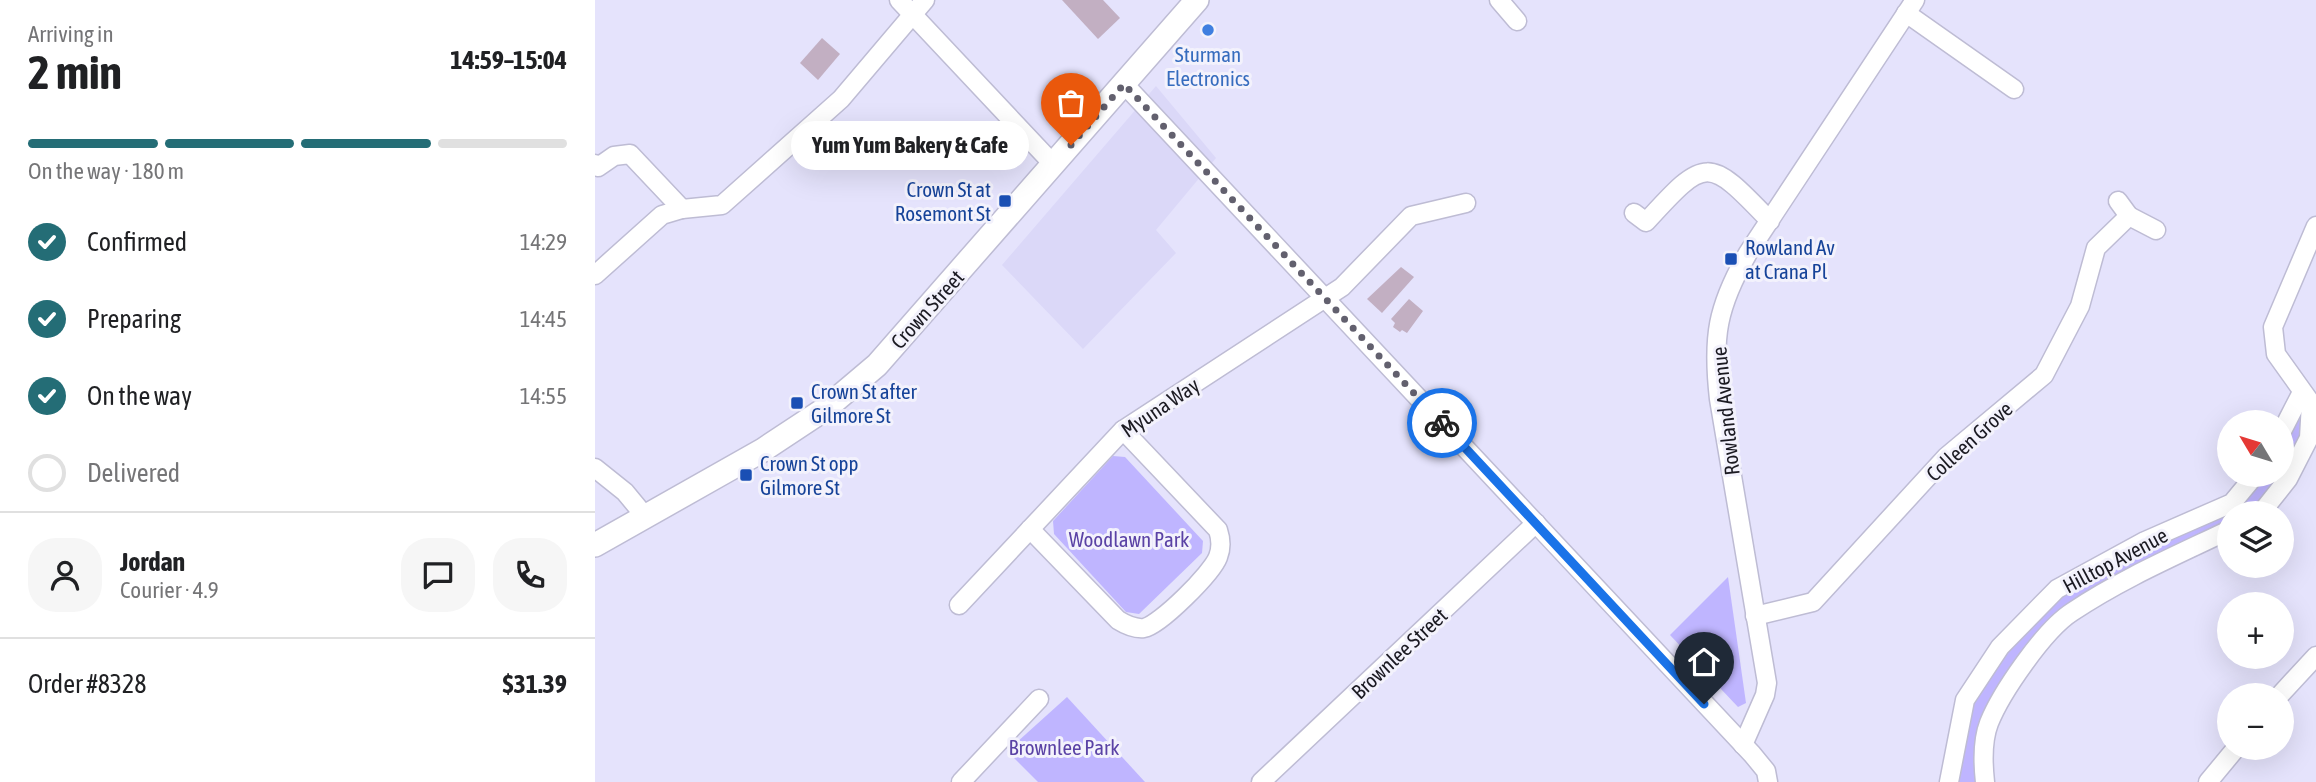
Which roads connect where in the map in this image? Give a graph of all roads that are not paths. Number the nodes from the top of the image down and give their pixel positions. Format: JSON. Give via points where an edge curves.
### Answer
{"nodes":[{"id":1,"x":899,"y":0,"type":"edge"},
{"id":2,"x":925,"y":0,"type":"edge"},
{"id":3,"x":1197,"y":0,"type":"edge"},
{"id":4,"x":1499,"y":0,"type":"edge"},
{"id":5,"x":1911,"y":6,"type":"edge"},
{"id":6,"x":913,"y":14,"type":"junction"},
{"id":7,"x":1517,"y":21,"type":"dead end"},
{"id":8,"x":1124,"y":84,"type":"junction"},
{"id":9,"x":2014,"y":89,"type":"dead end"},
{"id":10,"x":1054,"y":165,"type":"junction"},
{"id":11,"x":596,"y":167,"type":"edge"},
{"id":12,"x":1466,"y":203,"type":"dead end"},
{"id":13,"x":681,"y":209,"type":"junction"},
{"id":14,"x":1634,"y":213,"type":"dead end"},
{"id":15,"x":1770,"y":220,"type":"junction"},
{"id":16,"x":2316,"y":226,"type":"edge"},
{"id":17,"x":2156,"y":230,"type":"dead end"},
{"id":18,"x":595,"y":275,"type":"edge"},
{"id":19,"x":1326,"y":298,"type":"junction"},
{"id":20,"x":2302,"y":392,"type":"junction"},
{"id":21,"x":2293,"y":410,"type":"edge"},
{"id":22,"x":1123,"y":429,"type":"junction"},
{"id":23,"x":595,"y":468,"type":"edge"},
{"id":24,"x":2245,"y":487,"type":"edge"},
{"id":25,"x":2271,"y":501,"type":"edge"},
{"id":26,"x":644,"y":515,"type":"junction"},
{"id":27,"x":1536,"y":523,"type":"junction"},
{"id":28,"x":1030,"y":529,"type":"junction"},
{"id":29,"x":2217,"y":536,"type":"edge"},
{"id":30,"x":595,"y":545,"type":"edge"},
{"id":31,"x":959,"y":605,"type":"dead end"},
{"id":32,"x":1755,"y":616,"type":"junction"},
{"id":33,"x":2316,"y":656,"type":"edge"},
{"id":34,"x":2291,"y":683,"type":"edge"},
{"id":35,"x":1039,"y":699,"type":"dead end"},
{"id":36,"x":1743,"y":745,"type":"junction"},
{"id":37,"x":2226,"y":760,"type":"edge"},
{"id":38,"x":961,"y":782,"type":"edge"},
{"id":39,"x":1261,"y":782,"type":"edge"},
{"id":40,"x":1768,"y":782,"type":"edge"},
{"id":41,"x":1949,"y":782,"type":"edge"},
{"id":42,"x":1985,"y":782,"type":"edge"},
{"id":43,"x":2208,"y":782,"type":"edge"}],
"edges":[{"from":1,"to":6,"type":"street"},
{"from":2,"to":6,"type":"street"},
{"from":3,"to":8,"type":"main road","name":"Crown Street"},
{"from":4,"to":7,"type":"street"},
{"from":5,"to":9,"type":"street"},
{"from":5,"to":15,"type":"street","name":"Rowland Avenue"},
{"from":6,"to":10,"type":"street"},
{"from":6,"to":13,"type":"street","via":[[841,99],[722,205]]},
{"from":8,"to":10,"type":"main road","name":"Crown Street"},
{"from":8,"to":19,"type":"street"},
{"from":10,"to":26,"type":"main road","name":"Crown Street","via":[[877,365],[825,409],[763,450]]},
{"from":11,"to":13,"type":"street","via":[[614,156],[630,154]]},
{"from":12,"to":19,"type":"street","name":"Myuna Way","via":[[1411,216]]},
{"from":13,"to":18,"type":"street","via":[[662,215]]},
{"from":14,"to":15,"type":"street","via":[[1646,222],[1690,176],[1714,173],[1731,180]]},
{"from":15,"to":32,"type":"street","name":"Rowland Avenue","via":[[1725,296],[1716,337],[1719,399]]},
{"from":16,"to":20,"type":"street","via":[[2273,327],[2276,354]]},
{"from":17,"to":32,"type":"street","name":"Colleen Grove","via":[[2123,208],[2096,248],[2080,306],[2044,375],[1946,457],[1813,602]]},
{"from":19,"to":22,"type":"street","name":"Myuna Way"},
{"from":19,"to":27,"type":"street"},
{"from":20,"to":21,"type":"street"},
{"from":20,"to":25,"type":"street","via":[[2311,403],[2309,438]]},
{"from":22,"to":28,"type":"street","name":"Myuna Way"},
{"from":22,"to":28,"type":"street","via":[[1217,530],[1221,548],[1212,568],[1159,621],[1135,628],[1118,620]]},
{"from":23,"to":26,"type":"street"},
{"from":24,"to":41,"type":"street","name":"Hilltop Avenue","via":[[2232,503],[2145,541],[2057,589],[2000,647],[1965,700]]},
{"from":26,"to":30,"type":"main road","name":"Crown Street"},
{"from":27,"to":36,"type":"street"},
{"from":27,"to":39,"type":"street","name":"Brownlee Street"},
{"from":28,"to":31,"type":"street","name":"Myuna Way"},
{"from":29,"to":42,"type":"street","name":"Hilltop Avenue","via":[[2069,613],[2024,663],[1988,724]]},
{"from":32,"to":36,"type":"street","name":"Rowland Avenue","via":[[1767,683]]},
{"from":33,"to":34,"type":"street"},
{"from":35,"to":38,"type":"street"},
{"from":36,"to":40,"type":"street","via":[[1766,771]]},
{"from":37,"to":43,"type":"street"}]}
